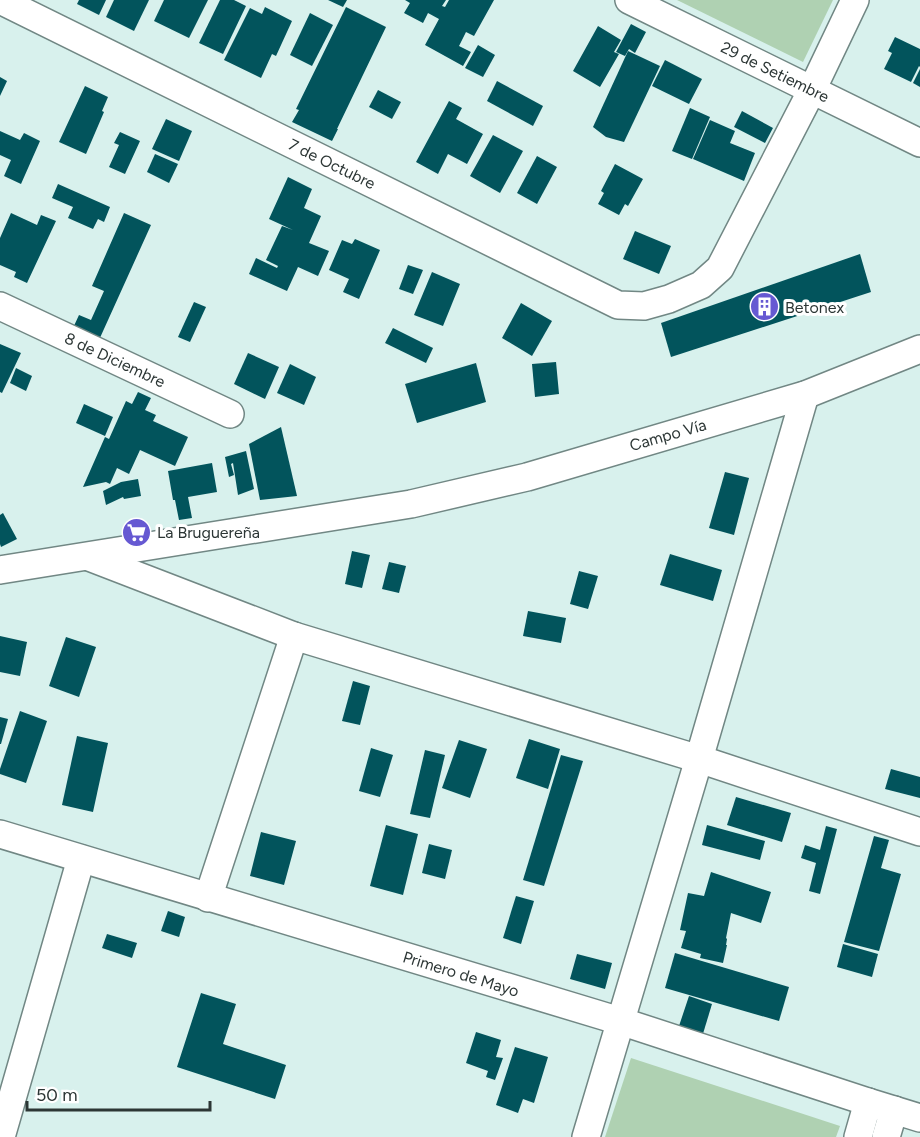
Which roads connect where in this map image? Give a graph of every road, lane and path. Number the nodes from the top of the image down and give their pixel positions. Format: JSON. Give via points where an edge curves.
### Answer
{"nodes":[{"id":1,"x":0,"y":0,"type":"edge"},
{"id":2,"x":629,"y":0,"type":"edge"},
{"id":3,"x":855,"y":0,"type":"edge"},
{"id":4,"x":812,"y":90,"type":"junction"},
{"id":5,"x":920,"y":143,"type":"edge"},
{"id":6,"x":0,"y":306,"type":"edge"},
{"id":7,"x":920,"y":349,"type":"edge"},
{"id":8,"x":805,"y":395,"type":"junction"},
{"id":9,"x":230,"y":414,"type":"dead end"},
{"id":10,"x":88,"y":557,"type":"junction"},
{"id":11,"x":0,"y":570,"type":"edge"},
{"id":12,"x":294,"y":636,"type":"junction"},
{"id":13,"x":699,"y":759,"type":"junction"},
{"id":14,"x":920,"y":832,"type":"edge"},
{"id":15,"x":0,"y":834,"type":"edge"},
{"id":16,"x":81,"y":859,"type":"junction"},
{"id":17,"x":208,"y":898,"type":"junction"},
{"id":18,"x":620,"y":1021,"type":"junction"},
{"id":19,"x":868,"y":1102,"type":"junction"},
{"id":20,"x":894,"y":1110,"type":"junction"},
{"id":21,"x":920,"y":1118,"type":"edge"},
{"id":22,"x":1,"y":1137,"type":"edge"},
{"id":23,"x":586,"y":1137,"type":"edge"},
{"id":24,"x":858,"y":1137,"type":"edge"},
{"id":25,"x":886,"y":1137,"type":"edge"}],
"edges":[{"from":1,"to":4,"type":"street","name":"7 de Octubre","via":[[618,305],[644,306],[669,299],[701,285],[720,268]]},
{"from":2,"to":4,"type":"street","name":"29 de Setiembre"},
{"from":3,"to":4,"type":"street","name":"7 de Octubre"},
{"from":4,"to":5,"type":"street","name":"29 de Setiembre"},
{"from":6,"to":9,"type":"street","name":"8 de Diciembre"},
{"from":7,"to":8,"type":"street","name":"Campo Vía"},
{"from":8,"to":10,"type":"street","name":"Campo Vía","via":[[527,477],[411,504]]},
{"from":8,"to":13,"type":"street"},
{"from":10,"to":11,"type":"street","name":"Campo Vía"},
{"from":10,"to":12,"type":"street"},
{"from":12,"to":13,"type":"street"},
{"from":12,"to":17,"type":"street"},
{"from":13,"to":14,"type":"street"},
{"from":13,"to":18,"type":"street"},
{"from":15,"to":16,"type":"street","name":"Primero de Mayo"},
{"from":16,"to":17,"type":"street","name":"Primero de Mayo"},
{"from":16,"to":22,"type":"street"},
{"from":17,"to":18,"type":"street","name":"Primero de Mayo"},
{"from":18,"to":19,"type":"street","name":"Primero de Mayo"},
{"from":18,"to":23,"type":"street"},
{"from":19,"to":20,"type":"street","name":"Primero de Mayo"},
{"from":19,"to":24,"type":"street"},
{"from":20,"to":21,"type":"street","name":"Primero de Mayo"},
{"from":20,"to":25,"type":"street"}]}
